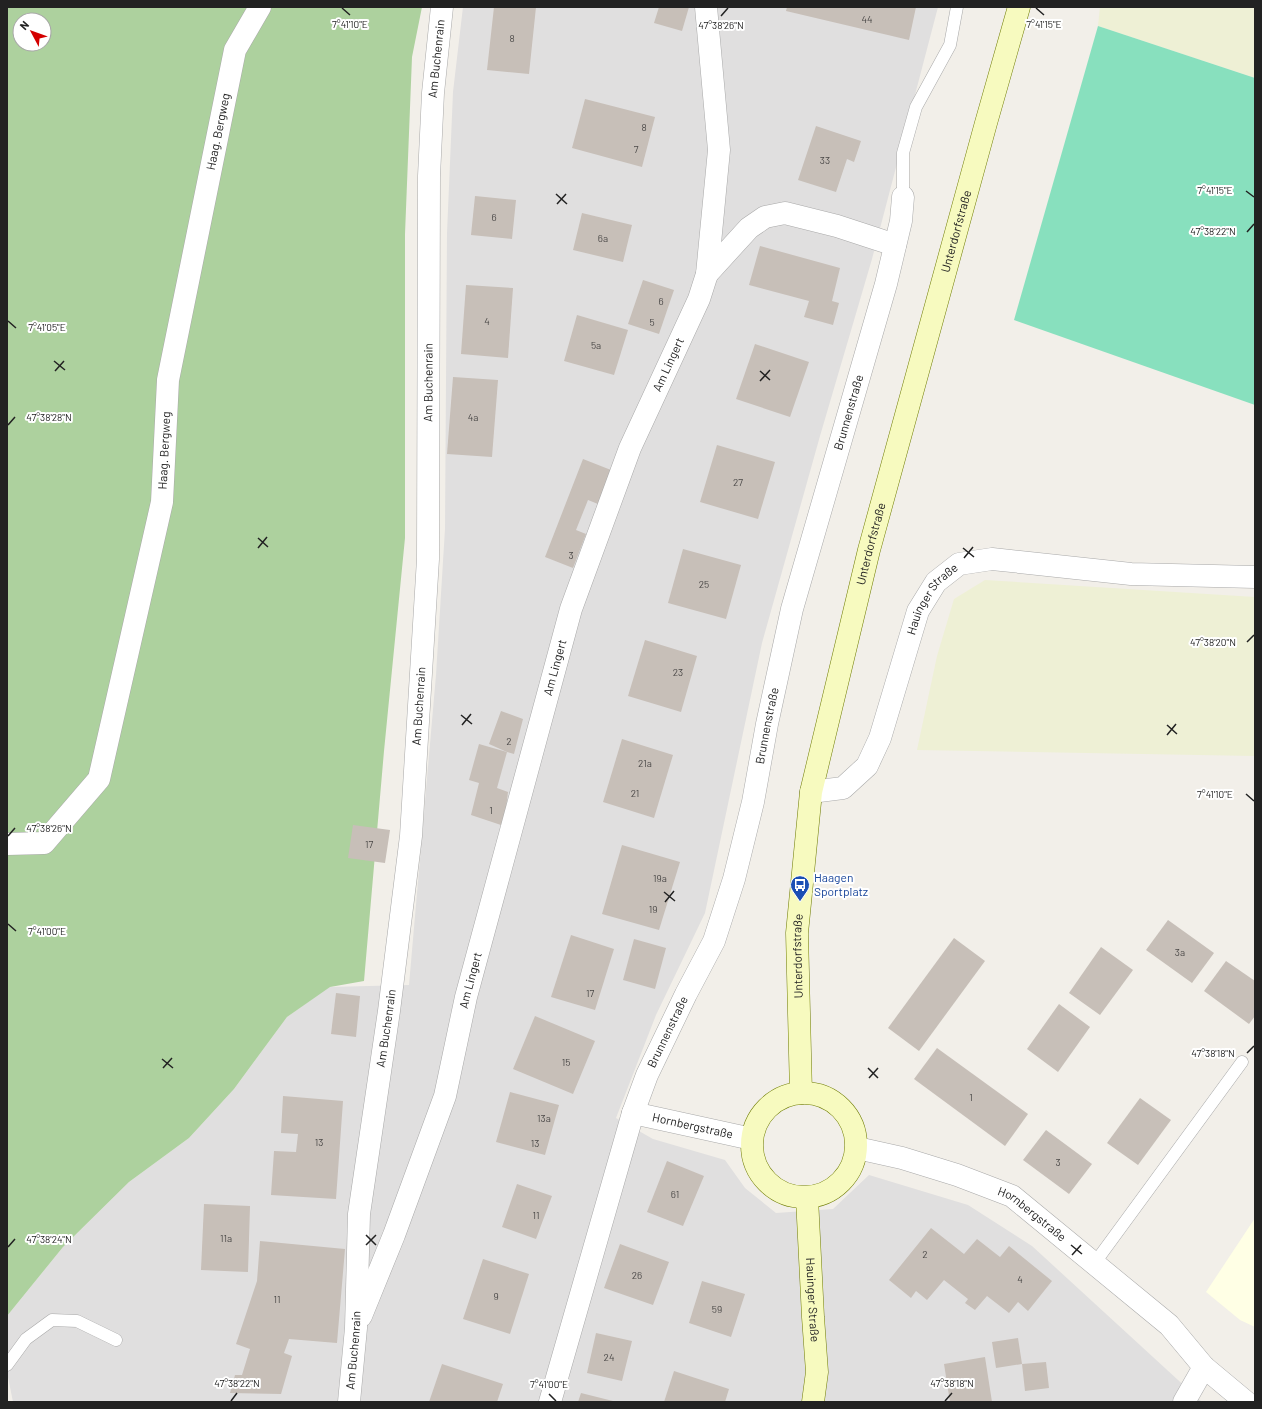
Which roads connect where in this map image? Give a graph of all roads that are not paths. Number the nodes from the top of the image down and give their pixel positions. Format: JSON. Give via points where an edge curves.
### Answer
{"nodes":[{"id":1,"x":260,"y":7,"type":"edge"},
{"id":2,"x":442,"y":7,"type":"edge"},
{"id":3,"x":706,"y":7,"type":"edge"},
{"id":4,"x":957,"y":7,"type":"edge"},
{"id":5,"x":1019,"y":7,"type":"edge"},
{"id":6,"x":903,"y":197,"type":"joint"},
{"id":7,"x":895,"y":245,"type":"junction"},
{"id":8,"x":708,"y":274,"type":"junction"},
{"id":9,"x":1255,"y":577,"type":"edge"},
{"id":10,"x":811,"y":792,"type":"junction"},
{"id":11,"x":7,"y":844,"type":"edge"},
{"id":12,"x":1242,"y":1062,"type":"dead end"},
{"id":13,"x":801,"y":1093,"type":"junction"},
{"id":14,"x":633,"y":1112,"type":"junction"},
{"id":15,"x":752,"y":1138,"type":"junction"},
{"id":16,"x":857,"y":1148,"type":"junction"},
{"id":17,"x":807,"y":1198,"type":"junction"},
{"id":18,"x":1094,"y":1264,"type":"junction"},
{"id":19,"x":356,"y":1328,"type":"junction"},
{"id":20,"x":116,"y":1340,"type":"dead end"},
{"id":21,"x":7,"y":1365,"type":"edge"},
{"id":22,"x":1204,"y":1367,"type":"junction"},
{"id":23,"x":349,"y":1402,"type":"edge"},
{"id":24,"x":550,"y":1402,"type":"edge"},
{"id":25,"x":813,"y":1402,"type":"edge"},
{"id":26,"x":1184,"y":1402,"type":"edge"},
{"id":27,"x":1246,"y":1402,"type":"edge"}],
"edges":[{"from":1,"to":11,"type":"street","name":"Haag. Bergweg","via":[[235,50],[168,380],[162,502],[99,779],[44,843]]},
{"from":2,"to":19,"type":"street","name":"Am Buchenrain","via":[[433,93],[429,176],[428,559],[412,836],[359,1214]]},
{"from":3,"to":8,"type":"street","name":"Am Lingert","via":[[719,150]]},
{"from":4,"to":6,"type":"lane","via":[[950,45],[916,107],[903,153]]},
{"from":5,"to":10,"type":"street","name":"Unterdorfstraße","via":[[871,542]]},
{"from":6,"to":7,"type":"street"},
{"from":7,"to":8,"type":"street","via":[[838,226],[785,213],[765,217],[750,228]]},
{"from":7,"to":14,"type":"street","name":"Brunnenstraße","via":[[792,609],[753,802],[734,879],[714,941],[647,1075]]},
{"from":8,"to":19,"type":"street","name":"Am Lingert","via":[[630,448],[571,609],[466,997],[445,1096],[394,1235]]},
{"from":9,"to":10,"type":"street","name":"Hauinger Straße","via":[[1131,574],[992,559],[958,564],[936,582],[918,611],[880,738],[868,766],[843,788]]},
{"from":10,"to":13,"type":"street","name":"Unterdorfstraße","via":[[797,933]]},
{"from":12,"to":18,"type":"lane"},
{"from":13,"to":15,"type":"street","via":[[778,1100],[760,1116]]},
{"from":13,"to":16,"type":"street","via":[[822,1096],[841,1108],[854,1126]]},
{"from":14,"to":15,"type":"street","name":"Hornbergstraße"},
{"from":14,"to":24,"type":"street","name":"Brunnenstraße"},
{"from":15,"to":17,"type":"street","via":[[754,1162],[765,1182],[784,1194]]},
{"from":16,"to":17,"type":"street","via":[[850,1172],[832,1190]]},
{"from":16,"to":18,"type":"street","name":"Hornbergstraße","via":[[902,1158],[957,1175],[1012,1196]]},
{"from":17,"to":25,"type":"street","name":"Hauinger Straße","via":[[817,1372]]},
{"from":18,"to":22,"type":"street","name":"Hornbergstraße","via":[[1169,1325]]},
{"from":19,"to":23,"type":"street","name":"Am Buchenrain"},
{"from":20,"to":21,"type":"lane","via":[[77,1321],[52,1320],[26,1339]]},
{"from":22,"to":26,"type":"street"},
{"from":22,"to":27,"type":"street","name":"Hornbergstraße"}]}
